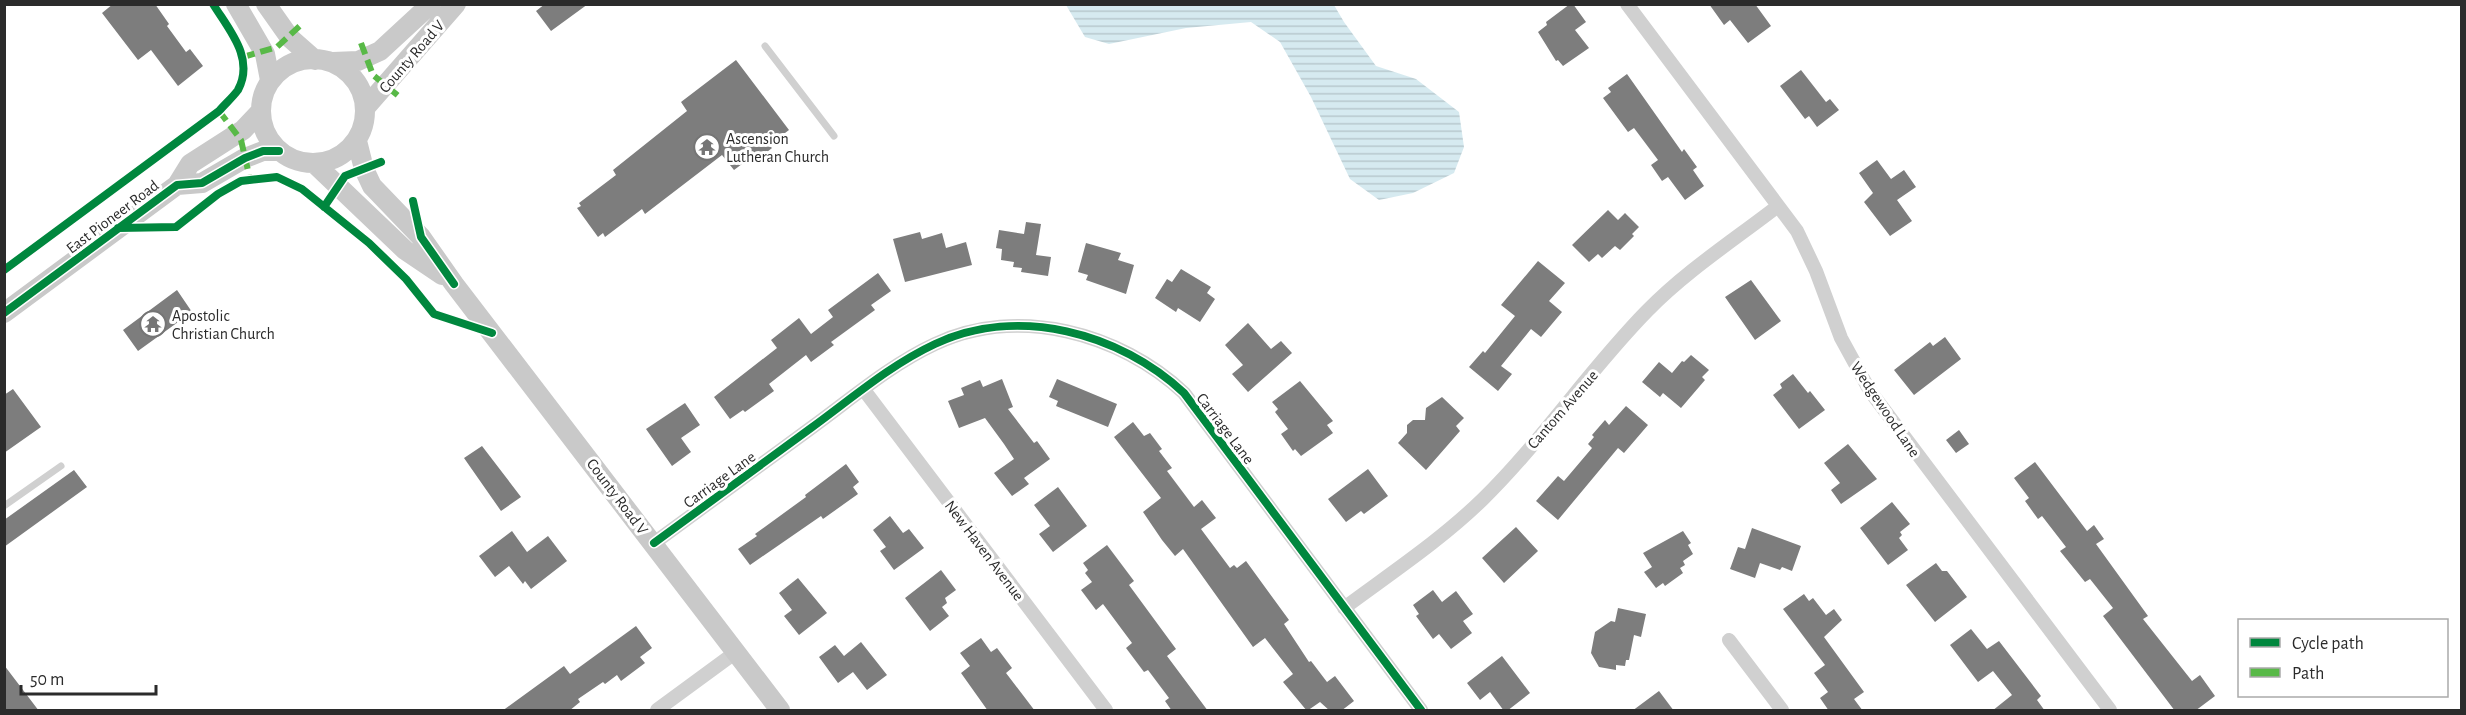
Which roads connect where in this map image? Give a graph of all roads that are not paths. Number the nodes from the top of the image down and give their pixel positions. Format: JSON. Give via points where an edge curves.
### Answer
{"nodes":[{"id":1,"x":236,"y":4,"type":"edge"},
{"id":2,"x":266,"y":4,"type":"edge"},
{"id":3,"x":431,"y":4,"type":"edge"},
{"id":4,"x":456,"y":4,"type":"edge"},
{"id":5,"x":1627,"y":4,"type":"edge"},
{"id":6,"x":765,"y":46,"type":"dead end"},
{"id":7,"x":324,"y":61,"type":"junction"},
{"id":8,"x":270,"y":80,"type":"junction"},
{"id":9,"x":366,"y":107,"type":"junction"},
{"id":10,"x":261,"y":111,"type":"junction"},
{"id":11,"x":834,"y":136,"type":"dead end"},
{"id":12,"x":357,"y":141,"type":"junction"},
{"id":13,"x":279,"y":151,"type":"junction"},
{"id":14,"x":316,"y":165,"type":"junction"},
{"id":15,"x":177,"y":185,"type":"junction"},
{"id":16,"x":1778,"y":206,"type":"junction"},
{"id":17,"x":454,"y":284,"type":"junction"},
{"id":18,"x":4,"y":313,"type":"edge"},
{"id":19,"x":864,"y":390,"type":"junction"},
{"id":20,"x":61,"y":466,"type":"dead end"},
{"id":21,"x":4,"y":506,"type":"edge"},
{"id":22,"x":654,"y":543,"type":"junction"},
{"id":23,"x":1344,"y":608,"type":"junction"},
{"id":24,"x":1729,"y":640,"type":"dead end"},
{"id":25,"x":736,"y":652,"type":"junction"},
{"id":26,"x":657,"y":711,"type":"edge"},
{"id":27,"x":780,"y":711,"type":"edge"},
{"id":28,"x":1106,"y":711,"type":"edge"},
{"id":29,"x":1421,"y":711,"type":"edge"},
{"id":30,"x":1782,"y":711,"type":"edge"},
{"id":31,"x":2110,"y":711,"type":"edge"}],
"edges":[{"from":1,"to":8,"type":"main road","via":[[265,54]]},
{"from":2,"to":7,"type":"main road","via":[[290,38]]},
{"from":3,"to":7,"type":"main road","name":"County Road V","via":[[380,51],[358,62]]},
{"from":4,"to":9,"type":"main road","name":"County Road V"},
{"from":5,"to":16,"type":"street","name":"Wedgewood Lane"},
{"from":6,"to":11,"type":"lane"},
{"from":7,"to":8,"type":"main road","via":[[301,61]]},
{"from":7,"to":9,"type":"main road","via":[[355,79]]},
{"from":8,"to":10,"type":"main road","via":[[263,93]]},
{"from":9,"to":12,"type":"main road"},
{"from":10,"to":13,"type":"main road","via":[[271,142]]},
{"from":10,"to":15,"type":"main road","via":[[243,130],[190,164]]},
{"from":12,"to":14,"type":"main road"},
{"from":12,"to":17,"type":"main road","name":"County Road V","via":[[372,186],[421,237]]},
{"from":13,"to":14,"type":"main road","via":[[295,161]]},
{"from":13,"to":15,"type":"main road","name":"East Pioneer Road","via":[[263,151],[245,158],[202,183]]},
{"from":14,"to":17,"type":"main road","name":"County Road V","via":[[405,249]]},
{"from":15,"to":18,"type":"main road","name":"East Pioneer Road"},
{"from":16,"to":23,"type":"street","name":"Cantom Avenue","via":[[1648,311],[1473,508]]},
{"from":16,"to":31,"type":"street","name":"Wedgewood Lane","via":[[1805,246],[1841,338],[1870,392]]},
{"from":17,"to":22,"type":"main road","name":"County Road V"},
{"from":19,"to":22,"type":"street","name":"Carriage Lane"},
{"from":19,"to":23,"type":"street","name":"Carriage Lane","via":[[912,356],[971,332],[1039,328],[1115,346],[1149,364],[1184,393]]},
{"from":19,"to":28,"type":"street","name":"New Haven Avenue"},
{"from":20,"to":21,"type":"lane"},
{"from":22,"to":25,"type":"main road","name":"County Road V"},
{"from":23,"to":29,"type":"street","name":"Carriage Lane"},
{"from":24,"to":30,"type":"street"},
{"from":25,"to":26,"type":"street"},
{"from":25,"to":27,"type":"main road","name":"County Road V"}]}
